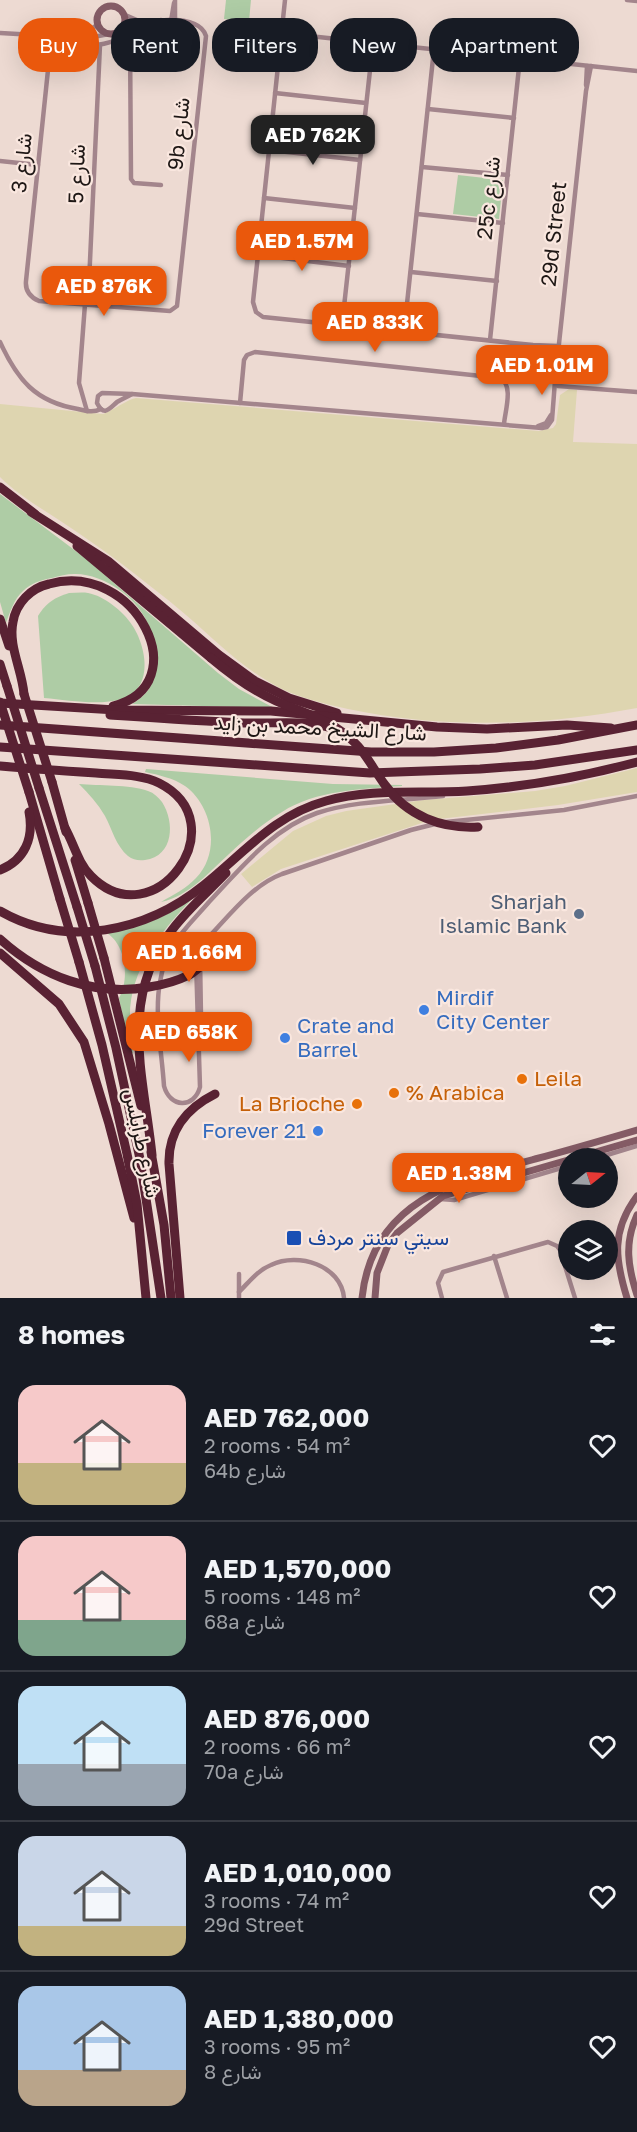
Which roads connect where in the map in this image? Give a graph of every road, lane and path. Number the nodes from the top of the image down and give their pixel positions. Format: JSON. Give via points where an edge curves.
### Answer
{"nodes":[{"id":1,"x":176,"y":0,"type":"edge"},
{"id":2,"x":285,"y":0,"type":"edge"},
{"id":3,"x":627,"y":0,"type":"edge"},
{"id":4,"x":637,"y":1,"type":"edge"},
{"id":5,"x":111,"y":4,"type":"edge"},
{"id":6,"x":123,"y":14,"type":"junction"},
{"id":7,"x":99,"y":18,"type":"edge"},
{"id":8,"x":124,"y":18,"type":"edge"},
{"id":9,"x":134,"y":18,"type":"edge"},
{"id":10,"x":173,"y":18,"type":"edge"},
{"id":11,"x":283,"y":18,"type":"edge"},
{"id":12,"x":99,"y":26,"type":"edge"},
{"id":13,"x":200,"y":27,"type":"edge"},
{"id":14,"x":0,"y":33,"type":"edge"},
{"id":15,"x":18,"y":34,"type":"edge"},
{"id":16,"x":109,"y":34,"type":"joint"},
{"id":17,"x":99,"y":36,"type":"edge"},
{"id":18,"x":111,"y":42,"type":"edge"},
{"id":19,"x":100,"y":45,"type":"joint"},
{"id":20,"x":579,"y":65,"type":"edge"},
{"id":21,"x":589,"y":66,"type":"junction"},
{"id":22,"x":637,"y":71,"type":"edge"},
{"id":23,"x":48,"y":72,"type":"edge"},
{"id":24,"x":130,"y":72,"type":"edge"},
{"id":25,"x":277,"y":72,"type":"edge"},
{"id":26,"x":370,"y":72,"type":"edge"},
{"id":27,"x":432,"y":72,"type":"edge"},
{"id":28,"x":519,"y":72,"type":"edge"},
{"id":29,"x":275,"y":93,"type":"junction"},
{"id":30,"x":366,"y":103,"type":"junction"},
{"id":31,"x":428,"y":110,"type":"junction"},
{"id":32,"x":514,"y":118,"type":"junction"},
{"id":33,"x":269,"y":150,"type":"junction"},
{"id":34,"x":0,"y":160,"type":"edge"},
{"id":35,"x":360,"y":160,"type":"junction"},
{"id":36,"x":38,"y":164,"type":"junction"},
{"id":37,"x":422,"y":167,"type":"junction"},
{"id":38,"x":508,"y":175,"type":"junction"},
{"id":39,"x":161,"y":185,"type":"dead end"},
{"id":40,"x":264,"y":198,"type":"junction"},
{"id":41,"x":355,"y":208,"type":"junction"},
{"id":42,"x":417,"y":214,"type":"junction"},
{"id":43,"x":503,"y":223,"type":"junction"},
{"id":44,"x":258,"y":255,"type":"junction"},
{"id":45,"x":349,"y":266,"type":"junction"},
{"id":46,"x":411,"y":272,"type":"junction"},
{"id":47,"x":497,"y":281,"type":"junction"},
{"id":48,"x":86,"y":304,"type":"junction"},
{"id":49,"x":342,"y":325,"type":"junction"},
{"id":50,"x":404,"y":332,"type":"junction"},
{"id":51,"x":490,"y":340,"type":"junction"},
{"id":52,"x":0,"y":342,"type":"edge"},
{"id":53,"x":558,"y":347,"type":"junction"},
{"id":54,"x":555,"y":382,"type":"junction"},
{"id":55,"x":637,"y":392,"type":"edge"},
{"id":56,"x":132,"y":394,"type":"junction"},
{"id":57,"x":240,"y":403,"type":"junction"},
{"id":58,"x":100,"y":409,"type":"junction"},
{"id":59,"x":87,"y":411,"type":"junction"},
{"id":60,"x":504,"y":424,"type":"junction"},
{"id":61,"x":0,"y":487,"type":"edge"},
{"id":62,"x":31,"y":512,"type":"junction"},
{"id":63,"x":0,"y":619,"type":"edge"},
{"id":64,"x":0,"y":664,"type":"edge"},
{"id":65,"x":24,"y":694,"type":"junction"},
{"id":66,"x":0,"y":702,"type":"edge"},
{"id":67,"x":0,"y":708,"type":"edge"},
{"id":68,"x":92,"y":708,"type":"junction"},
{"id":69,"x":368,"y":721,"type":"junction"},
{"id":70,"x":637,"y":724,"type":"edge"},
{"id":71,"x":0,"y":725,"type":"edge"},
{"id":72,"x":620,"y":729,"type":"junction"},
{"id":73,"x":342,"y":732,"type":"junction"},
{"id":74,"x":0,"y":747,"type":"edge"},
{"id":75,"x":637,"y":750,"type":"edge"},
{"id":76,"x":637,"y":762,"type":"edge"},
{"id":77,"x":0,"y":766,"type":"edge"},
{"id":78,"x":466,"y":791,"type":"junction"},
{"id":79,"x":29,"y":792,"type":"junction"},
{"id":80,"x":637,"y":796,"type":"edge"},
{"id":81,"x":478,"y":827,"type":"dead end"},
{"id":82,"x":65,"y":828,"type":"junction"},
{"id":83,"x":250,"y":845,"type":"junction"},
{"id":84,"x":0,"y":870,"type":"edge"},
{"id":85,"x":0,"y":911,"type":"edge"},
{"id":86,"x":0,"y":939,"type":"edge"},
{"id":87,"x":0,"y":953,"type":"edge"},
{"id":88,"x":212,"y":953,"type":"joint"},
{"id":89,"x":200,"y":1035,"type":"junction"},
{"id":90,"x":214,"y":1094,"type":"dead end"},
{"id":91,"x":637,"y":1130,"type":"edge"},
{"id":92,"x":637,"y":1140,"type":"edge"},
{"id":93,"x":637,"y":1146,"type":"edge"},
{"id":94,"x":609,"y":1148,"type":"edge"},
{"id":95,"x":618,"y":1152,"type":"edge"},
{"id":96,"x":152,"y":1155,"type":"junction"},
{"id":97,"x":558,"y":1163,"type":"edge"},
{"id":98,"x":558,"y":1169,"type":"edge"},
{"id":99,"x":637,"y":1196,"type":"edge"},
{"id":100,"x":440,"y":1199,"type":"junction"},
{"id":101,"x":637,"y":1215,"type":"edge"},
{"id":102,"x":138,"y":1229,"type":"junction"},
{"id":103,"x":494,"y":1256,"type":"junction"},
{"id":104,"x":238,"y":1274,"type":"dead end"},
{"id":105,"x":239,"y":1295,"type":"edge"},
{"id":106,"x":637,"y":1296,"type":"edge"},
{"id":107,"x":146,"y":1298,"type":"edge"},
{"id":108,"x":161,"y":1298,"type":"edge"},
{"id":109,"x":171,"y":1298,"type":"edge"},
{"id":110,"x":180,"y":1298,"type":"edge"},
{"id":111,"x":344,"y":1298,"type":"edge"},
{"id":112,"x":362,"y":1298,"type":"edge"},
{"id":113,"x":375,"y":1298,"type":"edge"},
{"id":114,"x":442,"y":1298,"type":"edge"},
{"id":115,"x":507,"y":1298,"type":"edge"},
{"id":116,"x":575,"y":1298,"type":"edge"},
{"id":117,"x":627,"y":1298,"type":"edge"}],
"edges":[{"from":1,"to":10,"type":"street"},
{"from":2,"to":11,"type":"street"},
{"from":3,"to":4,"type":"street"},
{"from":5,"to":6,"type":"street"},
{"from":5,"to":7,"type":"street"},
{"from":6,"to":8,"type":"street"},
{"from":6,"to":9,"type":"street","name":"9b شارع"},
{"from":12,"to":16,"type":"street"},
{"from":13,"to":48,"type":"street","name":"9b شارع","via":[[206,36],[177,306],[168,312]]},
{"from":14,"to":15,"type":"street"},
{"from":16,"to":17,"type":"street"},
{"from":18,"to":19,"type":"street"},
{"from":19,"to":48,"type":"street","name":"شارع 5"},
{"from":20,"to":21,"type":"street"},
{"from":21,"to":22,"type":"street"},
{"from":21,"to":53,"type":"street","name":"29d Street"},
{"from":23,"to":36,"type":"street","name":"شارع 3"},
{"from":24,"to":39,"type":"street","via":[[130,179],[134,183]]},
{"from":25,"to":29,"type":"street"},
{"from":26,"to":30,"type":"street"},
{"from":27,"to":31,"type":"street"},
{"from":28,"to":32,"type":"street","name":"25c شارع"},
{"from":29,"to":30,"type":"street"},
{"from":29,"to":33,"type":"street"},
{"from":30,"to":35,"type":"street"},
{"from":31,"to":32,"type":"street"},
{"from":31,"to":37,"type":"street"},
{"from":32,"to":38,"type":"street","name":"25c شارع"},
{"from":33,"to":35,"type":"street"},
{"from":33,"to":40,"type":"street"},
{"from":34,"to":36,"type":"street"},
{"from":35,"to":41,"type":"street"},
{"from":36,"to":48,"type":"street","name":"شارع 3","via":[[26,285],[29,294],[39,301]]},
{"from":37,"to":38,"type":"street"},
{"from":37,"to":42,"type":"street"},
{"from":38,"to":43,"type":"street","name":"25c شارع"},
{"from":40,"to":41,"type":"street"},
{"from":40,"to":44,"type":"street"},
{"from":41,"to":45,"type":"street"},
{"from":42,"to":43,"type":"street"},
{"from":42,"to":46,"type":"street"},
{"from":43,"to":47,"type":"street","name":"25c شارع"},
{"from":44,"to":45,"type":"street"},
{"from":44,"to":49,"type":"street","via":[[253,302],[258,314]]},
{"from":45,"to":49,"type":"street"},
{"from":46,"to":47,"type":"street"},
{"from":46,"to":50,"type":"street"},
{"from":47,"to":51,"type":"street","name":"25c شارع"},
{"from":48,"to":59,"type":"street","name":"شارع 5","via":[[78,383]]},
{"from":49,"to":50,"type":"street"},
{"from":50,"to":51,"type":"street"},
{"from":51,"to":53,"type":"street"},
{"from":52,"to":59,"type":"street","via":[[14,370],[44,399],[57,406]]},
{"from":53,"to":54,"type":"street","name":"29d Street"},
{"from":54,"to":55,"type":"street","via":[[558,386]]},
{"from":54,"to":60,"type":"street","name":"29d Street","via":[[552,413],[546,423],[535,427]]},
{"from":56,"to":57,"type":"street"},
{"from":56,"to":58,"type":"street","via":[[110,410]]},
{"from":56,"to":58,"type":"street","via":[[102,393],[97,401]]},
{"from":57,"to":60,"type":"street"},
{"from":57,"to":60,"type":"street","via":[[244,360],[255,352],[500,378],[508,388]]},
{"from":58,"to":59,"type":"street"},
{"from":61,"to":62,"type":"highway"},
{"from":62,"to":69,"type":"highway","via":[[108,561],[255,681],[297,702]]},
{"from":62,"to":73,"type":"highway","bridge":true,"via":[[254,690]]},
{"from":63,"to":65,"type":"highway"},
{"from":64,"to":108,"type":"highway","name":"شارع طرابلس","bridge":true,"via":[[77,907],[116,1048],[140,1159]]},
{"from":65,"to":68,"type":"highway","via":[[12,635],[17,608],[28,594],[44,585],[65,580],[92,583],[116,593],[136,612],[149,636],[153,659],[148,682],[136,697]]},
{"from":65,"to":82,"type":"highway","bridge":true},
{"from":66,"to":68,"type":"highway"},
{"from":66,"to":79,"type":"highway","bridge":true},
{"from":67,"to":73,"type":"highway","via":[[307,723]]},
{"from":68,"to":69,"type":"highway","via":[[271,711]]},
{"from":69,"to":72,"type":"highway","via":[[487,729],[567,725]]},
{"from":70,"to":72,"type":"highway","name":"شارع الشيخ محمد بن زايد"},
{"from":71,"to":72,"type":"highway","name":"شارع الشيخ محمد بن زايد","via":[[371,752],[496,748]]},
{"from":73,"to":81,"type":"highway","bridge":true,"via":[[363,750],[391,793],[411,810],[443,825]]},
{"from":74,"to":75,"type":"highway","name":"شارع الشيخ محمد بن زايد","via":[[370,772],[502,768]]},
{"from":76,"to":78,"type":"highway","via":[[558,781]]},
{"from":77,"to":82,"type":"highway","via":[[156,782],[172,792],[183,806],[191,836],[186,858],[173,877],[153,890],[130,894],[106,888],[92,878],[81,864]]},
{"from":78,"to":83,"type":"highway","via":[[366,794],[328,800],[293,813]]},
{"from":78,"to":89,"type":"street","via":[[327,810],[297,822],[266,844],[187,926],[166,960],[160,981],[159,1015],[164,1086],[176,1102],[190,1101],[199,1090]]},
{"from":79,"to":84,"type":"highway","via":[[31,827],[27,845],[16,861]]},
{"from":79,"to":102,"type":"highway","name":"شارع طرابلس","bridge":true,"via":[[102,1045],[127,1154]]},
{"from":80,"to":89,"type":"street","via":[[564,810],[425,826],[269,880],[252,892],[199,950],[196,961]]},
{"from":82,"to":96,"type":"highway","bridge":true,"via":[[104,958]]},
{"from":83,"to":85,"type":"highway","via":[[185,899],[128,925],[63,932],[30,926]]},
{"from":83,"to":96,"type":"highway","via":[[172,930],[147,976],[139,1011],[138,1045]]},
{"from":86,"to":88,"type":"highway","bridge":true,"via":[[37,967],[95,988],[143,988],[183,978]]},
{"from":87,"to":102,"type":"highway","via":[[59,1004],[84,1042]]},
{"from":88,"to":89,"type":"street","via":[[203,953],[200,959]]},
{"from":90,"to":110,"type":"highway","via":[[180,1122],[169,1155]]},
{"from":91,"to":112,"type":"street","via":[[440,1189],[385,1233],[374,1250]]},
{"from":92,"to":94,"type":"street"},
{"from":93,"to":95,"type":"street"},
{"from":96,"to":109,"type":"highway"},
{"from":97,"to":100,"type":"street"},
{"from":98,"to":100,"type":"street","via":[[454,1200]]},
{"from":99,"to":117,"type":"street","via":[[620,1228],[617,1257]]},
{"from":100,"to":113,"type":"street","via":[[393,1238],[380,1263]]},
{"from":101,"to":106,"type":"street","via":[[628,1258]]},
{"from":102,"to":107,"type":"highway","name":"شارع طرابلس"},
{"from":103,"to":114,"type":"street","via":[[447,1270],[439,1279]]},
{"from":103,"to":115,"type":"street"},
{"from":103,"to":116,"type":"street","via":[[548,1242],[557,1246]]},
{"from":104,"to":105,"type":"street"},
{"from":105,"to":111,"type":"street","via":[[268,1266],[298,1260],[332,1274],[341,1284]]}]}
